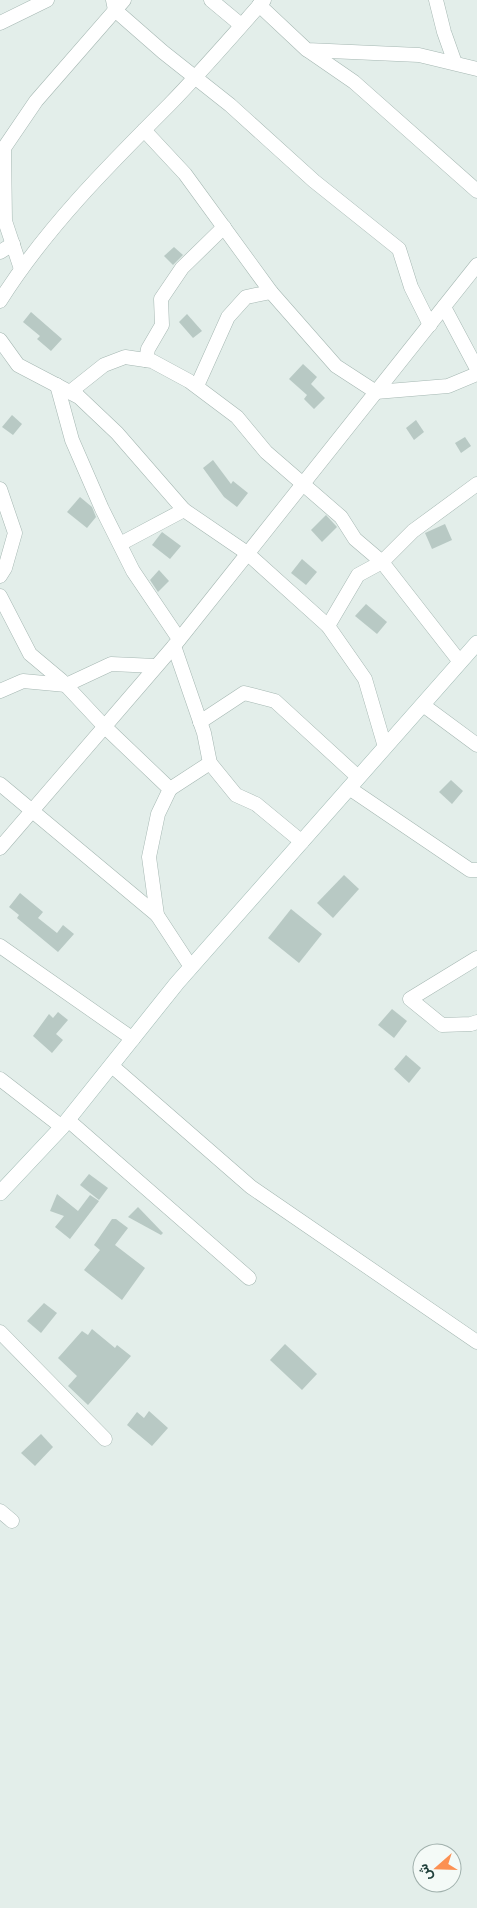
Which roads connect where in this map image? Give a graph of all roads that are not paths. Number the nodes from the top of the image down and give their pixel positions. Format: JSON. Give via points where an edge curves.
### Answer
{"nodes":[{"id":1,"x":46,"y":0,"type":"edge"},
{"id":2,"x":211,"y":0,"type":"edge"},
{"id":3,"x":436,"y":0,"type":"edge"},
{"id":4,"x":117,"y":3,"type":"edge"},
{"id":5,"x":261,"y":3,"type":"edge"},
{"id":6,"x":0,"y":23,"type":"edge"},
{"id":7,"x":241,"y":25,"type":"junction"},
{"id":8,"x":307,"y":50,"type":"junction"},
{"id":9,"x":455,"y":63,"type":"junction"},
{"id":10,"x":477,"y":69,"type":"edge"},
{"id":11,"x":194,"y":77,"type":"junction"},
{"id":12,"x":144,"y":130,"type":"junction"},
{"id":13,"x":2,"y":147,"type":"edge"},
{"id":14,"x":477,"y":191,"type":"edge"},
{"id":15,"x":224,"y":227,"type":"junction"},
{"id":16,"x":13,"y":244,"type":"junction"},
{"id":17,"x":0,"y":252,"type":"edge"},
{"id":18,"x":477,"y":265,"type":"edge"},
{"id":19,"x":21,"y":269,"type":"junction"},
{"id":20,"x":271,"y":292,"type":"junction"},
{"id":21,"x":0,"y":301,"type":"edge"},
{"id":22,"x":444,"y":307,"type":"junction"},
{"id":23,"x":430,"y":325,"type":"junction"},
{"id":24,"x":0,"y":340,"type":"edge"},
{"id":25,"x":146,"y":360,"type":"junction"},
{"id":26,"x":477,"y":369,"type":"edge"},
{"id":27,"x":477,"y":374,"type":"edge"},
{"id":28,"x":196,"y":386,"type":"junction"},
{"id":29,"x":63,"y":389,"type":"junction"},
{"id":30,"x":376,"y":392,"type":"junction"},
{"id":31,"x":477,"y":484,"type":"edge"},
{"id":32,"x":301,"y":485,"type":"junction"},
{"id":33,"x":0,"y":489,"type":"edge"},
{"id":34,"x":184,"y":510,"type":"junction"},
{"id":35,"x":120,"y":544,"type":"junction"},
{"id":36,"x":247,"y":553,"type":"junction"},
{"id":37,"x":382,"y":562,"type":"junction"},
{"id":38,"x":0,"y":576,"type":"edge"},
{"id":39,"x":0,"y":596,"type":"edge"},
{"id":40,"x":328,"y":626,"type":"junction"},
{"id":41,"x":177,"y":642,"type":"junction"},
{"id":42,"x":477,"y":643,"type":"edge"},
{"id":43,"x":460,"y":662,"type":"junction"},
{"id":44,"x":156,"y":666,"type":"junction"},
{"id":45,"x":66,"y":685,"type":"junction"},
{"id":46,"x":0,"y":691,"type":"edge"},
{"id":47,"x":423,"y":704,"type":"junction"},
{"id":48,"x":200,"y":722,"type":"junction"},
{"id":49,"x":104,"y":726,"type":"junction"},
{"id":50,"x":477,"y":745,"type":"edge"},
{"id":51,"x":385,"y":747,"type":"junction"},
{"id":52,"x":210,"y":763,"type":"junction"},
{"id":53,"x":354,"y":783,"type":"junction"},
{"id":54,"x":0,"y":784,"type":"edge"},
{"id":55,"x":170,"y":789,"type":"junction"},
{"id":56,"x":31,"y":812,"type":"junction"},
{"id":57,"x":302,"y":842,"type":"junction"},
{"id":58,"x":0,"y":848,"type":"edge"},
{"id":59,"x":477,"y":870,"type":"edge"},
{"id":60,"x":157,"y":915,"type":"junction"},
{"id":61,"x":0,"y":946,"type":"edge"},
{"id":62,"x":477,"y":958,"type":"edge"},
{"id":63,"x":191,"y":967,"type":"junction"},
{"id":64,"x":477,"y":1022,"type":"edge"},
{"id":65,"x":133,"y":1040,"type":"junction"},
{"id":66,"x":112,"y":1066,"type":"junction"},
{"id":67,"x":0,"y":1078,"type":"edge"},
{"id":68,"x":65,"y":1124,"type":"junction"},
{"id":69,"x":0,"y":1193,"type":"edge"},
{"id":70,"x":249,"y":1278,"type":"dead end"},
{"id":71,"x":0,"y":1332,"type":"edge"},
{"id":72,"x":477,"y":1342,"type":"edge"},
{"id":73,"x":105,"y":1439,"type":"dead end"},
{"id":74,"x":0,"y":1510,"type":"edge"},
{"id":75,"x":12,"y":1521,"type":"dead end"}],
"edges":[{"from":1,"to":6,"type":"street"},
{"from":2,"to":7,"type":"street"},
{"from":3,"to":9,"type":"street"},
{"from":4,"to":11,"type":"street"},
{"from":4,"to":13,"type":"street"},
{"from":5,"to":7,"type":"street"},
{"from":5,"to":8,"type":"street"},
{"from":7,"to":11,"type":"street"},
{"from":8,"to":9,"type":"street","via":[[419,55]]},
{"from":8,"to":14,"type":"street","via":[[354,82]]},
{"from":9,"to":10,"type":"street"},
{"from":11,"to":12,"type":"street"},
{"from":11,"to":23,"type":"street","via":[[230,105],[314,182],[399,248],[411,287]]},
{"from":12,"to":15,"type":"street","via":[[185,174]]},
{"from":12,"to":19,"type":"street","via":[[88,186]]},
{"from":13,"to":16,"type":"street","via":[[5,221]]},
{"from":15,"to":20,"type":"street"},
{"from":15,"to":25,"type":"street","via":[[182,268],[161,299],[162,325]]},
{"from":16,"to":17,"type":"street"},
{"from":16,"to":19,"type":"street"},
{"from":18,"to":22,"type":"street"},
{"from":19,"to":21,"type":"street"},
{"from":20,"to":28,"type":"street","via":[[246,297],[228,317]]},
{"from":20,"to":30,"type":"street","via":[[336,366]]},
{"from":22,"to":23,"type":"street"},
{"from":22,"to":26,"type":"street"},
{"from":23,"to":30,"type":"street"},
{"from":24,"to":29,"type":"street","via":[[18,366]]},
{"from":25,"to":28,"type":"street"},
{"from":25,"to":29,"type":"street","via":[[125,357],[104,365]]},
{"from":27,"to":30,"type":"street","via":[[448,386]]},
{"from":28,"to":32,"type":"street","via":[[237,417],[266,452]]},
{"from":29,"to":34,"type":"street","via":[[79,397],[117,433]]},
{"from":29,"to":35,"type":"street","via":[[72,440]]},
{"from":30,"to":32,"type":"street"},
{"from":31,"to":37,"type":"street","via":[[413,531]]},
{"from":32,"to":36,"type":"street"},
{"from":32,"to":37,"type":"street","via":[[340,517],[355,539]]},
{"from":33,"to":38,"type":"street","via":[[15,533]]},
{"from":34,"to":35,"type":"street"},
{"from":34,"to":36,"type":"street"},
{"from":35,"to":41,"type":"street"},
{"from":36,"to":40,"type":"street"},
{"from":36,"to":41,"type":"street"},
{"from":37,"to":40,"type":"street","via":[[358,575]]},
{"from":37,"to":43,"type":"street"},
{"from":39,"to":45,"type":"street","via":[[30,654]]},
{"from":40,"to":51,"type":"street","via":[[365,679]]},
{"from":41,"to":44,"type":"street"},
{"from":41,"to":48,"type":"street"},
{"from":42,"to":43,"type":"main road"},
{"from":43,"to":47,"type":"main road"},
{"from":44,"to":45,"type":"street","via":[[111,664]]},
{"from":44,"to":49,"type":"street"},
{"from":45,"to":46,"type":"street","via":[[23,681]]},
{"from":45,"to":49,"type":"street"},
{"from":47,"to":50,"type":"street"},
{"from":47,"to":51,"type":"main road"},
{"from":48,"to":52,"type":"street"},
{"from":48,"to":53,"type":"street","via":[[244,693],[274,701]]},
{"from":49,"to":55,"type":"street"},
{"from":49,"to":56,"type":"street"},
{"from":51,"to":53,"type":"main road"},
{"from":52,"to":55,"type":"street"},
{"from":52,"to":57,"type":"street","via":[[236,795],[256,804]]},
{"from":53,"to":57,"type":"main road"},
{"from":53,"to":59,"type":"street","via":[[470,870]]},
{"from":54,"to":56,"type":"street"},
{"from":55,"to":60,"type":"street","via":[[158,814],[149,858]]},
{"from":56,"to":58,"type":"street"},
{"from":56,"to":60,"type":"street"},
{"from":57,"to":63,"type":"main road"},
{"from":60,"to":63,"type":"street"},
{"from":61,"to":65,"type":"street"},
{"from":62,"to":64,"type":"street","via":[[410,999],[442,1025]]},
{"from":63,"to":65,"type":"main road"},
{"from":65,"to":66,"type":"main road"},
{"from":66,"to":68,"type":"main road"},
{"from":66,"to":72,"type":"street","via":[[251,1187]]},
{"from":67,"to":68,"type":"street"},
{"from":68,"to":69,"type":"main road"},
{"from":68,"to":70,"type":"street"},
{"from":71,"to":73,"type":"street"},
{"from":74,"to":75,"type":"street"}]}
